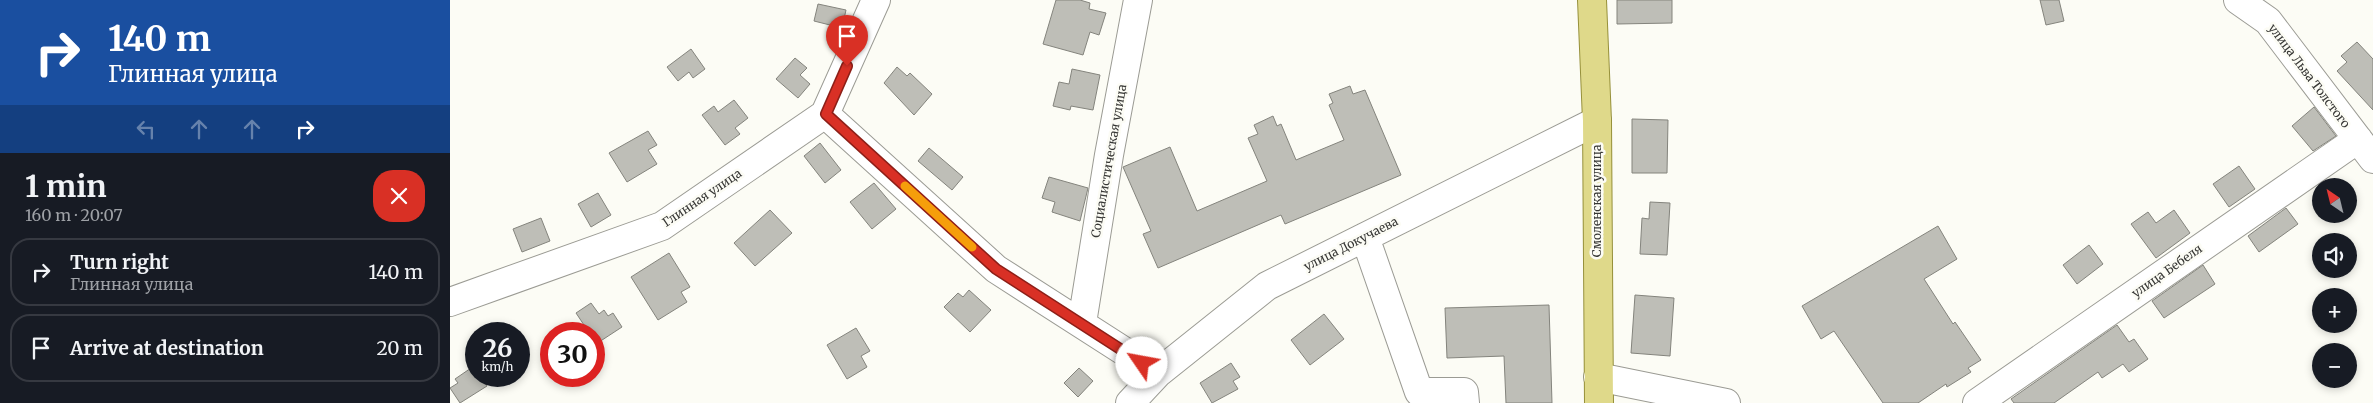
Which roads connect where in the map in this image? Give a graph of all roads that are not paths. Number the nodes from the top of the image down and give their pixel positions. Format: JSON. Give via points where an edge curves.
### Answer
{"nodes":[{"id":1,"x":876,"y":0,"type":"edge"},
{"id":2,"x":1138,"y":0,"type":"edge"},
{"id":3,"x":1592,"y":0,"type":"edge"},
{"id":4,"x":2238,"y":0,"type":"edge"},
{"id":5,"x":826,"y":114,"type":"junction"},
{"id":6,"x":1597,"y":121,"type":"junction"},
{"id":7,"x":2365,"y":149,"type":"edge"},
{"id":8,"x":1365,"y":237,"type":"junction"},
{"id":9,"x":450,"y":302,"type":"edge"},
{"id":10,"x":1082,"y":323,"type":"junction"},
{"id":11,"x":1158,"y":372,"type":"junction"},
{"id":12,"x":1598,"y":390,"type":"edge"},
{"id":13,"x":1130,"y":403,"type":"edge"},
{"id":14,"x":1465,"y":403,"type":"edge"},
{"id":15,"x":1726,"y":403,"type":"edge"},
{"id":16,"x":1977,"y":403,"type":"edge"}],
"edges":[{"from":1,"to":5,"type":"street"},
{"from":2,"to":10,"type":"street","name":"Социалистическая улица"},
{"from":3,"to":6,"type":"main road","name":"Смоленская улица"},
{"from":4,"to":7,"type":"street","name":"улица Льва Толстого","via":[[2268,21]]},
{"from":5,"to":9,"type":"street","name":"Глинная улица","via":[[662,226]]},
{"from":5,"to":10,"type":"street","via":[[996,269]]},
{"from":6,"to":8,"type":"street","name":"улица Докучаева"},
{"from":6,"to":12,"type":"main road","name":"Смоленская улица"},
{"from":7,"to":16,"type":"street","name":"улица Бебеля"},
{"from":8,"to":11,"type":"street","name":"улица Докучаева","via":[[1267,286]]},
{"from":8,"to":14,"type":"street","via":[[1419,392],[1464,392]]},
{"from":10,"to":11,"type":"street"},
{"from":11,"to":13,"type":"street","name":"улица Докучаева"},
{"from":12,"to":15,"type":"street"}]}
